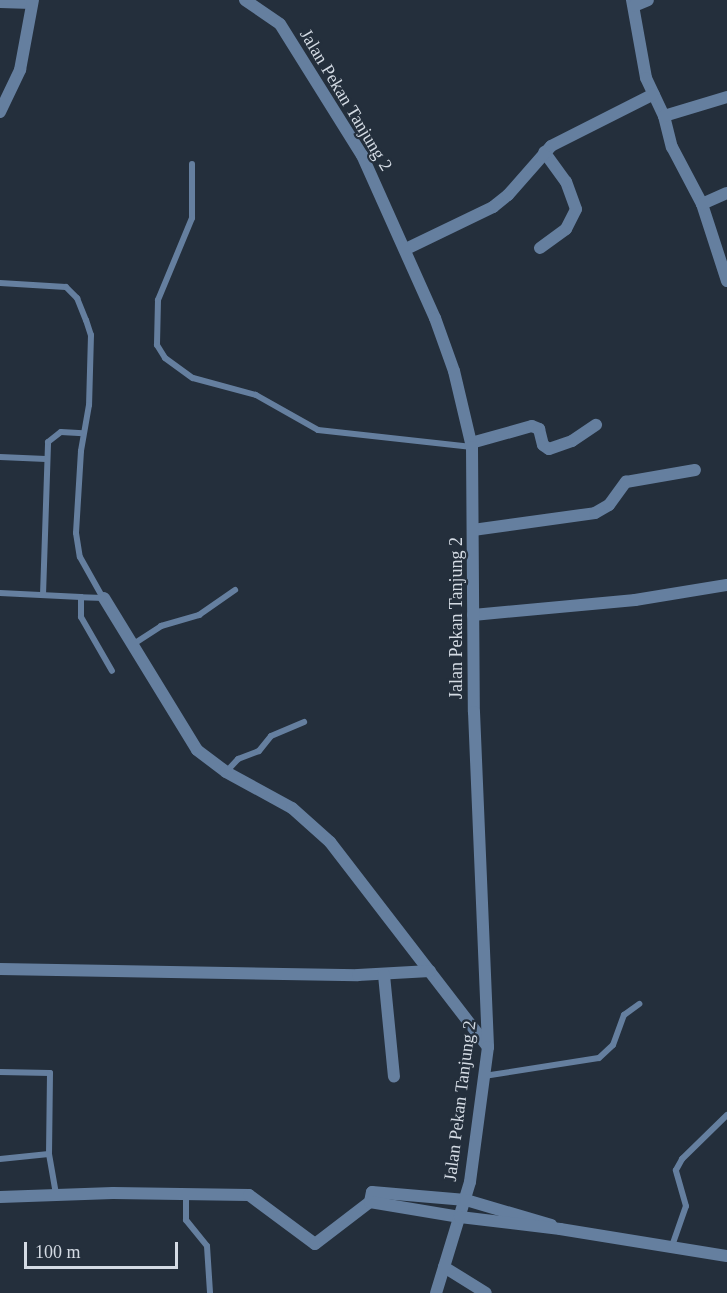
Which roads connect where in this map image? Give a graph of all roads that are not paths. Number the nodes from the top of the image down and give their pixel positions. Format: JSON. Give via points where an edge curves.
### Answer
{"nodes":[{"id":1,"x":245,"y":0,"type":"edge"},
{"id":2,"x":648,"y":0,"type":"edge"},
{"id":3,"x":32,"y":1,"type":"edge"},
{"id":4,"x":0,"y":2,"type":"edge"},
{"id":5,"x":633,"y":3,"type":"edge"},
{"id":6,"x":654,"y":94,"type":"junction"},
{"id":7,"x":727,"y":97,"type":"edge"},
{"id":8,"x":0,"y":112,"type":"edge"},
{"id":9,"x":664,"y":116,"type":"junction"},
{"id":10,"x":544,"y":152,"type":"junction"},
{"id":11,"x":192,"y":164,"type":"dead end"},
{"id":12,"x":727,"y":193,"type":"edge"},
{"id":13,"x":702,"y":204,"type":"junction"},
{"id":14,"x":540,"y":248,"type":"dead end"},
{"id":15,"x":406,"y":249,"type":"junction"},
{"id":16,"x":727,"y":281,"type":"edge"},
{"id":17,"x":0,"y":283,"type":"edge"},
{"id":18,"x":596,"y":425,"type":"dead end"},
{"id":19,"x":83,"y":434,"type":"junction"},
{"id":20,"x":472,"y":445,"type":"junction"},
{"id":21,"x":0,"y":456,"type":"edge"},
{"id":22,"x":46,"y":459,"type":"junction"},
{"id":23,"x":695,"y":470,"type":"dead end"},
{"id":24,"x":473,"y":530,"type":"junction"},
{"id":25,"x":727,"y":585,"type":"edge"},
{"id":26,"x":235,"y":590,"type":"dead end"},
{"id":27,"x":0,"y":593,"type":"edge"},
{"id":28,"x":43,"y":595,"type":"junction"},
{"id":29,"x":81,"y":597,"type":"junction"},
{"id":30,"x":104,"y":598,"type":"junction"},
{"id":31,"x":473,"y":615,"type":"junction"},
{"id":32,"x":132,"y":645,"type":"junction"},
{"id":33,"x":112,"y":671,"type":"dead end"},
{"id":34,"x":304,"y":722,"type":"dead end"},
{"id":35,"x":226,"y":772,"type":"junction"},
{"id":36,"x":0,"y":969,"type":"edge"},
{"id":37,"x":430,"y":971,"type":"junction"},
{"id":38,"x":384,"y":975,"type":"junction"},
{"id":39,"x":639,"y":1004,"type":"dead end"},
{"id":40,"x":488,"y":1047,"type":"junction"},
{"id":41,"x":0,"y":1072,"type":"edge"},
{"id":42,"x":484,"y":1076,"type":"junction"},
{"id":43,"x":394,"y":1077,"type":"dead end"},
{"id":44,"x":727,"y":1115,"type":"edge"},
{"id":45,"x":49,"y":1154,"type":"junction"},
{"id":46,"x":0,"y":1159,"type":"edge"},
{"id":47,"x":186,"y":1193,"type":"junction"},
{"id":48,"x":56,"y":1194,"type":"junction"},
{"id":49,"x":0,"y":1197,"type":"edge"},
{"id":50,"x":466,"y":1200,"type":"junction"},
{"id":51,"x":370,"y":1202,"type":"junction"},
{"id":52,"x":460,"y":1217,"type":"junction"},
{"id":53,"x":560,"y":1229,"type":"junction"},
{"id":54,"x":672,"y":1247,"type":"junction"},
{"id":55,"x":727,"y":1256,"type":"edge"},
{"id":56,"x":444,"y":1267,"type":"junction"},
{"id":57,"x":210,"y":1293,"type":"edge"},
{"id":58,"x":436,"y":1293,"type":"edge"},
{"id":59,"x":486,"y":1293,"type":"edge"}],
"edges":[{"from":1,"to":15,"type":"street","name":"Jalan Pekan Tanjung 2","via":[[280,24],[362,155]]},
{"from":2,"to":5,"type":"street"},
{"from":3,"to":4,"type":"street"},
{"from":3,"to":8,"type":"street","via":[[20,70]]},
{"from":5,"to":6,"type":"street","via":[[641,61]]},
{"from":6,"to":9,"type":"street"},
{"from":6,"to":10,"type":"street","via":[[558,141]]},
{"from":7,"to":9,"type":"street"},
{"from":9,"to":13,"type":"street","via":[[672,147]]},
{"from":10,"to":14,"type":"street","via":[[567,182],[576,209],[566,229]]},
{"from":10,"to":15,"type":"street","via":[[508,195],[492,207]]},
{"from":11,"to":20,"type":"lane","via":[[192,218],[158,300],[158,345],[165,358],[192,378],[256,395],[318,429]]},
{"from":12,"to":13,"type":"street"},
{"from":13,"to":16,"type":"street"},
{"from":15,"to":20,"type":"street","name":"Jalan Pekan Tanjung 2","via":[[454,371]]},
{"from":17,"to":19,"type":"lane","via":[[61,286],[77,298],[91,335]]},
{"from":18,"to":20,"type":"street","via":[[572,441],[549,448],[543,445],[539,429],[532,426]]},
{"from":19,"to":22,"type":"lane","via":[[55,434],[48,442]]},
{"from":19,"to":30,"type":"lane","via":[[77,545]]},
{"from":20,"to":24,"type":"street","name":"Jalan Pekan Tanjung 2"},
{"from":21,"to":22,"type":"lane"},
{"from":22,"to":28,"type":"lane"},
{"from":23,"to":24,"type":"street","via":[[626,482],[609,505],[595,513]]},
{"from":24,"to":31,"type":"street","name":"Jalan Pekan Tanjung 2"},
{"from":25,"to":31,"type":"street","via":[[635,600]]},
{"from":26,"to":32,"type":"lane","via":[[199,615],[161,626]]},
{"from":27,"to":28,"type":"lane"},
{"from":28,"to":29,"type":"lane"},
{"from":29,"to":30,"type":"lane"},
{"from":29,"to":33,"type":"lane","via":[[84,624]]},
{"from":30,"to":32,"type":"street"},
{"from":31,"to":40,"type":"street","name":"Jalan Pekan Tanjung 2"},
{"from":32,"to":35,"type":"street","via":[[197,750]]},
{"from":34,"to":35,"type":"lane","via":[[271,736],[258,751],[238,759]]},
{"from":35,"to":37,"type":"street","via":[[292,808],[318,830],[347,861]]},
{"from":36,"to":38,"type":"street"},
{"from":37,"to":38,"type":"street"},
{"from":37,"to":40,"type":"street"},
{"from":38,"to":43,"type":"street"},
{"from":39,"to":42,"type":"lane","via":[[624,1014],[614,1045],[599,1058]]},
{"from":40,"to":42,"type":"street","name":"Jalan Pekan Tanjung 2"},
{"from":41,"to":45,"type":"lane","via":[[50,1073]]},
{"from":42,"to":50,"type":"street","name":"Jalan Pekan Tanjung 2"},
{"from":44,"to":54,"type":"lane","via":[[678,1165],[675,1175],[686,1206]]},
{"from":45,"to":46,"type":"lane"},
{"from":45,"to":48,"type":"lane"},
{"from":47,"to":48,"type":"street"},
{"from":47,"to":51,"type":"street","via":[[249,1195],[315,1244]]},
{"from":47,"to":57,"type":"lane","via":[[186,1220],[207,1246]]},
{"from":48,"to":49,"type":"street"},
{"from":50,"to":51,"type":"street","via":[[372,1192]]},
{"from":50,"to":52,"type":"street","name":"Jalan Pekan Tanjung 2"},
{"from":50,"to":53,"type":"street"},
{"from":51,"to":52,"type":"street"},
{"from":52,"to":53,"type":"street"},
{"from":52,"to":56,"type":"street","name":"Jalan Pekan Tanjung 2"},
{"from":53,"to":54,"type":"street"},
{"from":54,"to":55,"type":"street"},
{"from":56,"to":58,"type":"street","name":"Jalan Pekan Tanjung 2"},
{"from":56,"to":59,"type":"street"}]}
